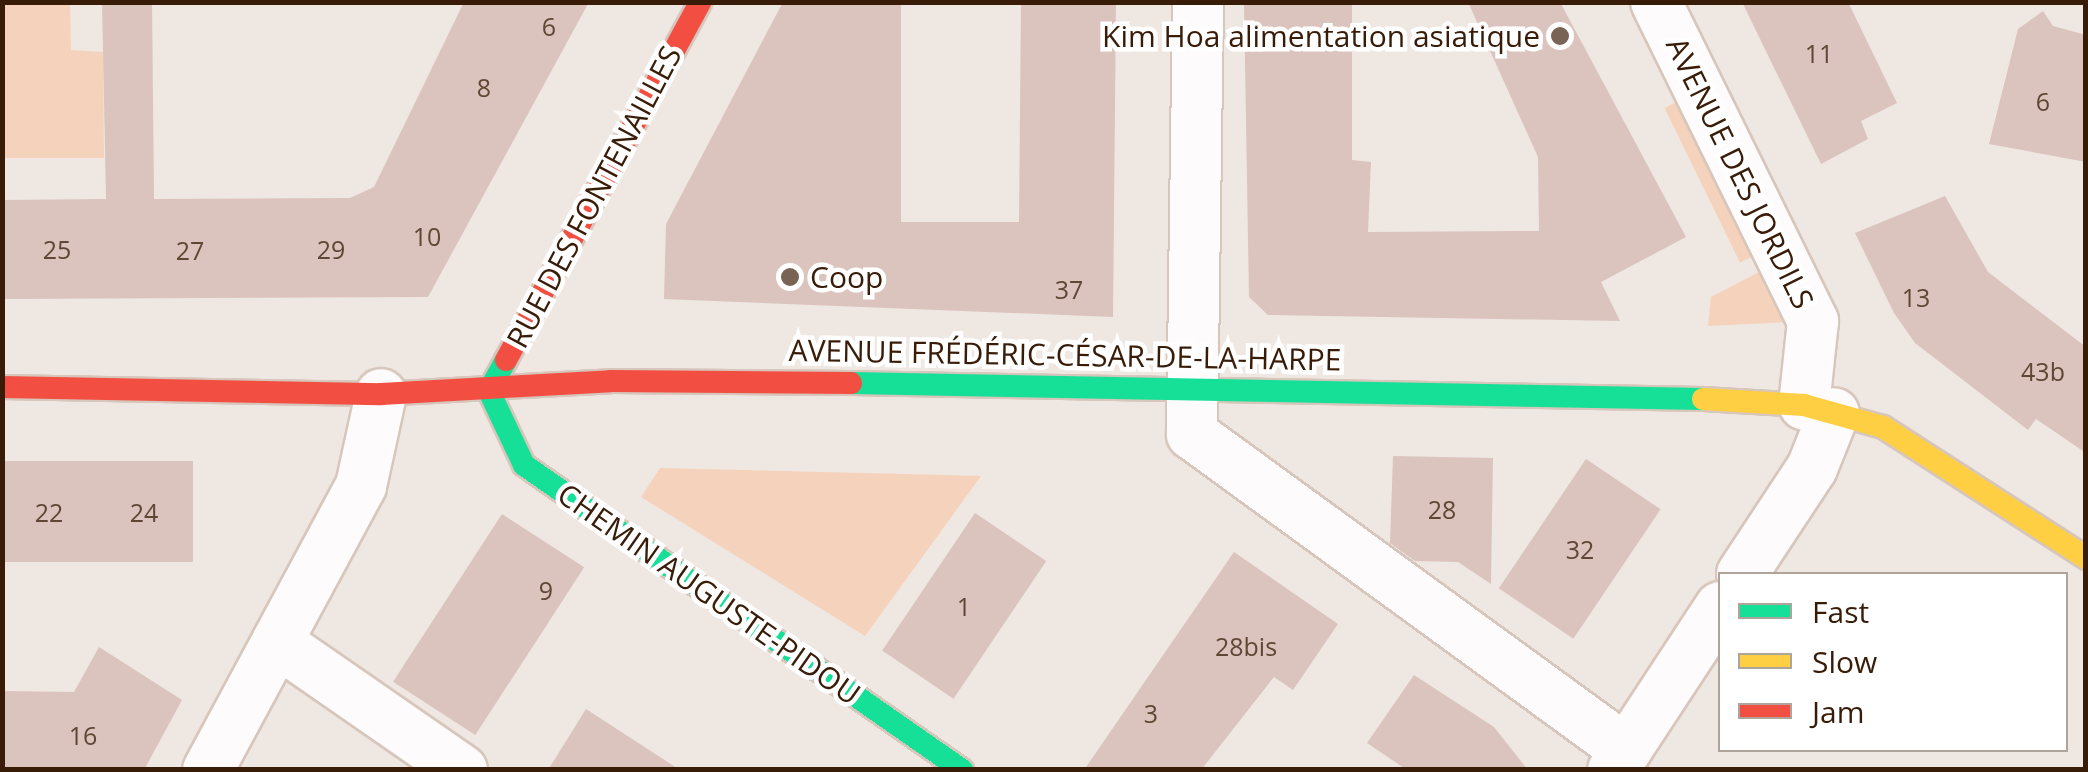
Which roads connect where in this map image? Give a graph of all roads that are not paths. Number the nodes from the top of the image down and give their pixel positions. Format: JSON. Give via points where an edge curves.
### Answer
{"nodes":[{"id":1,"x":700,"y":2,"type":"edge"},
{"id":2,"x":1198,"y":2,"type":"edge"},
{"id":3,"x":1656,"y":2,"type":"edge"},
{"id":4,"x":2,"y":386,"type":"edge"},
{"id":5,"x":1194,"y":386,"type":"junction"},
{"id":6,"x":489,"y":391,"type":"junction"},
{"id":7,"x":381,"y":394,"type":"junction"},
{"id":8,"x":1819,"y":409,"type":"junction"},
{"id":9,"x":2086,"y":558,"type":"edge"},
{"id":10,"x":1743,"y":572,"type":"edge"},
{"id":11,"x":1718,"y":610,"type":"edge"},
{"id":12,"x":277,"y":642,"type":"junction"},
{"id":13,"x":1619,"y":760,"type":"edge"},
{"id":14,"x":208,"y":770,"type":"edge"},
{"id":15,"x":462,"y":770,"type":"edge"},
{"id":16,"x":962,"y":770,"type":"edge"}],
"edges":[{"from":1,"to":6,"type":"street","name":"RUE DES FONTENAILLES"},
{"from":2,"to":5,"type":"street"},
{"from":3,"to":8,"type":"street","name":"AVENUE DES JORDILS","via":[[1813,320]]},
{"from":4,"to":7,"type":"street","name":"AVENUE FRÉDÉRIC-CÉSAR-DE-LA-HARPE"},
{"from":5,"to":6,"type":"street","name":"AVENUE FRÉDÉRIC-CÉSAR-DE-LA-HARPE","via":[[612,381]]},
{"from":5,"to":8,"type":"street","name":"AVENUE FRÉDÉRIC-CÉSAR-DE-LA-HARPE","via":[[1575,390]]},
{"from":5,"to":13,"type":"street","via":[[1192,434]]},
{"from":6,"to":7,"type":"street","name":"AVENUE FRÉDÉRIC-CÉSAR-DE-LA-HARPE"},
{"from":6,"to":16,"type":"street","name":"CHEMIN AUGUSTE-PIDOU","via":[[524,465]]},
{"from":7,"to":12,"type":"street","via":[[361,486]]},
{"from":8,"to":9,"type":"street","name":"AVENUE FRÉDÉRIC-CÉSAR-DE-LA-HARPE","via":[[1883,427]]},
{"from":8,"to":10,"type":"street","via":[[1812,468]]},
{"from":11,"to":13,"type":"street"},
{"from":12,"to":14,"type":"street"},
{"from":12,"to":15,"type":"street"}]}
